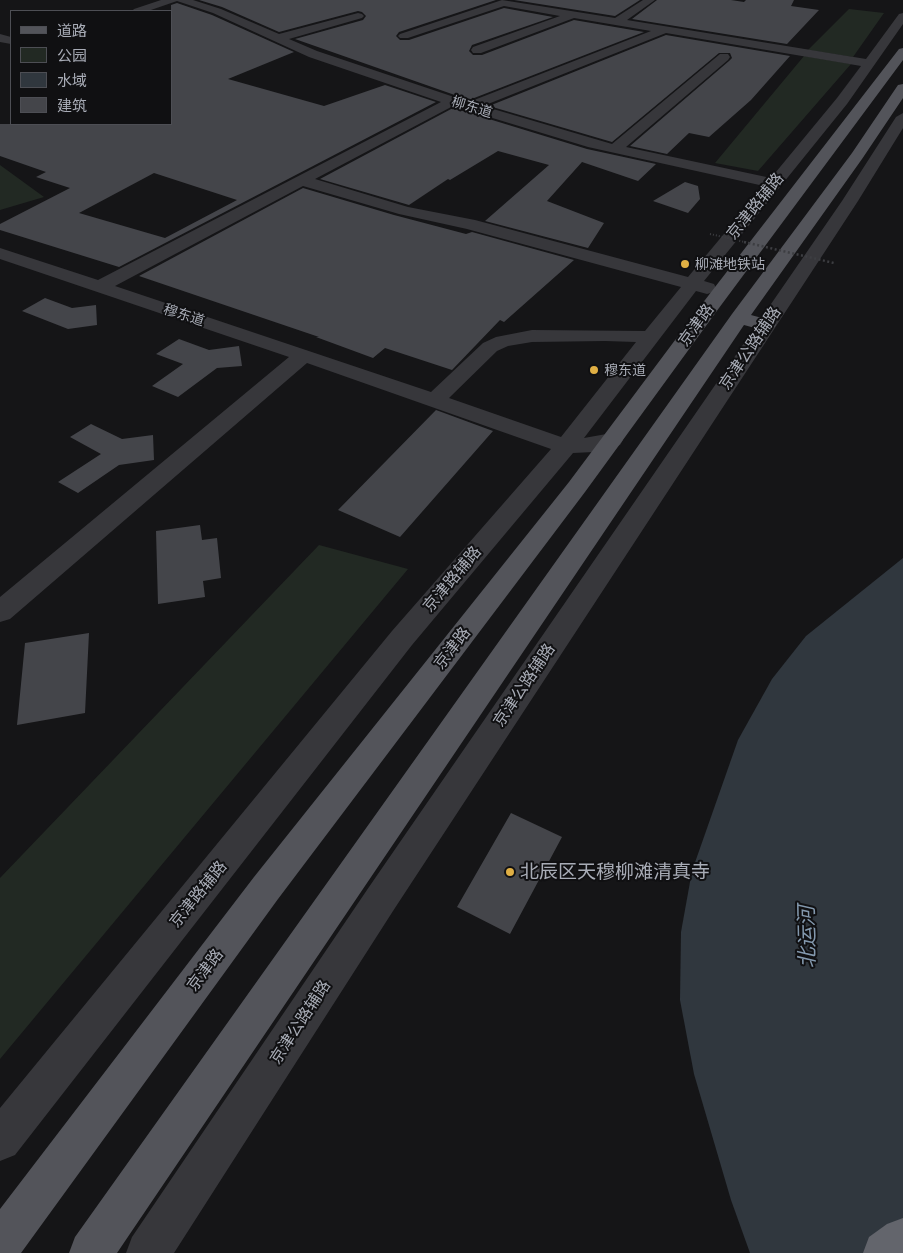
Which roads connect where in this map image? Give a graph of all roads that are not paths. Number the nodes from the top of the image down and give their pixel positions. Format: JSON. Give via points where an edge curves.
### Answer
{"nodes":[{"id":1,"x":172,"y":0,"type":"edge"},
{"id":2,"x":182,"y":0,"type":"edge"},
{"id":3,"x":650,"y":0,"type":"edge"},
{"id":4,"x":141,"y":10,"type":"edge"},
{"id":5,"x":574,"y":15,"type":"junction"},
{"id":6,"x":358,"y":16,"type":"dead end"},
{"id":7,"x":903,"y":16,"type":"edge"},
{"id":8,"x":617,"y":22,"type":"junction"},
{"id":9,"x":664,"y":30,"type":"junction"},
{"id":10,"x":404,"y":36,"type":"dead end"},
{"id":11,"x":278,"y":38,"type":"junction"},
{"id":12,"x":477,"y":50,"type":"dead end"},
{"id":13,"x":903,"y":52,"type":"edge"},
{"id":14,"x":724,"y":57,"type":"dead end"},
{"id":15,"x":867,"y":64,"type":"junction"},
{"id":16,"x":903,"y":88,"type":"edge"},
{"id":17,"x":452,"y":101,"type":"junction"},
{"id":18,"x":472,"y":106,"type":"junction"},
{"id":19,"x":903,"y":117,"type":"edge"},
{"id":20,"x":616,"y":148,"type":"junction"},
{"id":21,"x":301,"y":180,"type":"junction"},
{"id":22,"x":773,"y":183,"type":"junction"},
{"id":23,"x":0,"y":253,"type":"edge"},
{"id":24,"x":99,"y":287,"type":"junction"},
{"id":25,"x":707,"y":287,"type":"junction"},
{"id":26,"x":752,"y":322,"type":"junction"},
{"id":27,"x":650,"y":337,"type":"junction"},
{"id":28,"x":304,"y":355,"type":"junction"},
{"id":29,"x":435,"y":400,"type":"junction"},
{"id":30,"x":612,"y":440,"type":"junction"},
{"id":31,"x":566,"y":446,"type":"junction"},
{"id":32,"x":577,"y":487,"type":"junction"},
{"id":33,"x":0,"y":612,"type":"edge"},
{"id":34,"x":0,"y":1140,"type":"edge"},
{"id":35,"x":903,"y":1240,"type":"edge"},
{"id":36,"x":0,"y":1245,"type":"edge"},
{"id":37,"x":91,"y":1253,"type":"edge"},
{"id":38,"x":148,"y":1253,"type":"edge"},
{"id":39,"x":886,"y":1253,"type":"edge"}],
"edges":[{"from":1,"to":4,"type":"street"},
{"from":2,"to":11,"type":"street","name":"柳东道","via":[[217,10]]},
{"from":3,"to":8,"type":"street"},
{"from":5,"to":8,"type":"street"},
{"from":5,"to":10,"type":"street","via":[[503,3]]},
{"from":5,"to":12,"type":"street"},
{"from":6,"to":11,"type":"street"},
{"from":7,"to":15,"type":"street","name":"京津路辅路"},
{"from":8,"to":9,"type":"street"},
{"from":9,"to":15,"type":"street"},
{"from":9,"to":18,"type":"street"},
{"from":11,"to":17,"type":"street","name":"柳东道","via":[[312,54]]},
{"from":13,"to":25,"type":"main road","name":"京津路"},
{"from":14,"to":20,"type":"street"},
{"from":15,"to":22,"type":"street","name":"京津路辅路","via":[[842,101]]},
{"from":16,"to":26,"type":"main road","name":"京津路"},
{"from":17,"to":18,"type":"street","name":"柳东道"},
{"from":17,"to":21,"type":"street"},
{"from":18,"to":20,"type":"street","name":"柳东道","via":[[593,144]]},
{"from":19,"to":26,"type":"street","name":"京津公路辅路","via":[[850,201]]},
{"from":20,"to":22,"type":"street","name":"柳东道"},
{"from":21,"to":24,"type":"street"},
{"from":21,"to":25,"type":"street","via":[[404,211],[478,226]]},
{"from":22,"to":25,"type":"street","name":"京津路辅路"},
{"from":23,"to":24,"type":"street","name":"穆东道"},
{"from":24,"to":28,"type":"street","name":"穆东道"},
{"from":25,"to":27,"type":"street","name":"京津路辅路"},
{"from":25,"to":30,"type":"main road","name":"京津路"},
{"from":26,"to":37,"type":"main road","name":"京津路"},
{"from":26,"to":38,"type":"street","name":"京津公路辅路","via":[[376,907]]},
{"from":27,"to":29,"type":"street","via":[[532,336],[504,341],[490,347]]},
{"from":27,"to":31,"type":"street","name":"京津路辅路"},
{"from":28,"to":29,"type":"street","name":"穆东道"},
{"from":28,"to":33,"type":"street"},
{"from":29,"to":31,"type":"street","name":"穆东道"},
{"from":30,"to":31,"type":"street","name":"穆东道","via":[[581,447]]},
{"from":30,"to":32,"type":"main road","name":"京津路"},
{"from":31,"to":32,"type":"street","via":[[578,465]]},
{"from":31,"to":34,"type":"street","name":"京津路辅路","via":[[402,638]]},
{"from":32,"to":36,"type":"main road","name":"京津路","via":[[266,888]]},
{"from":35,"to":39,"type":"highway"}]}
